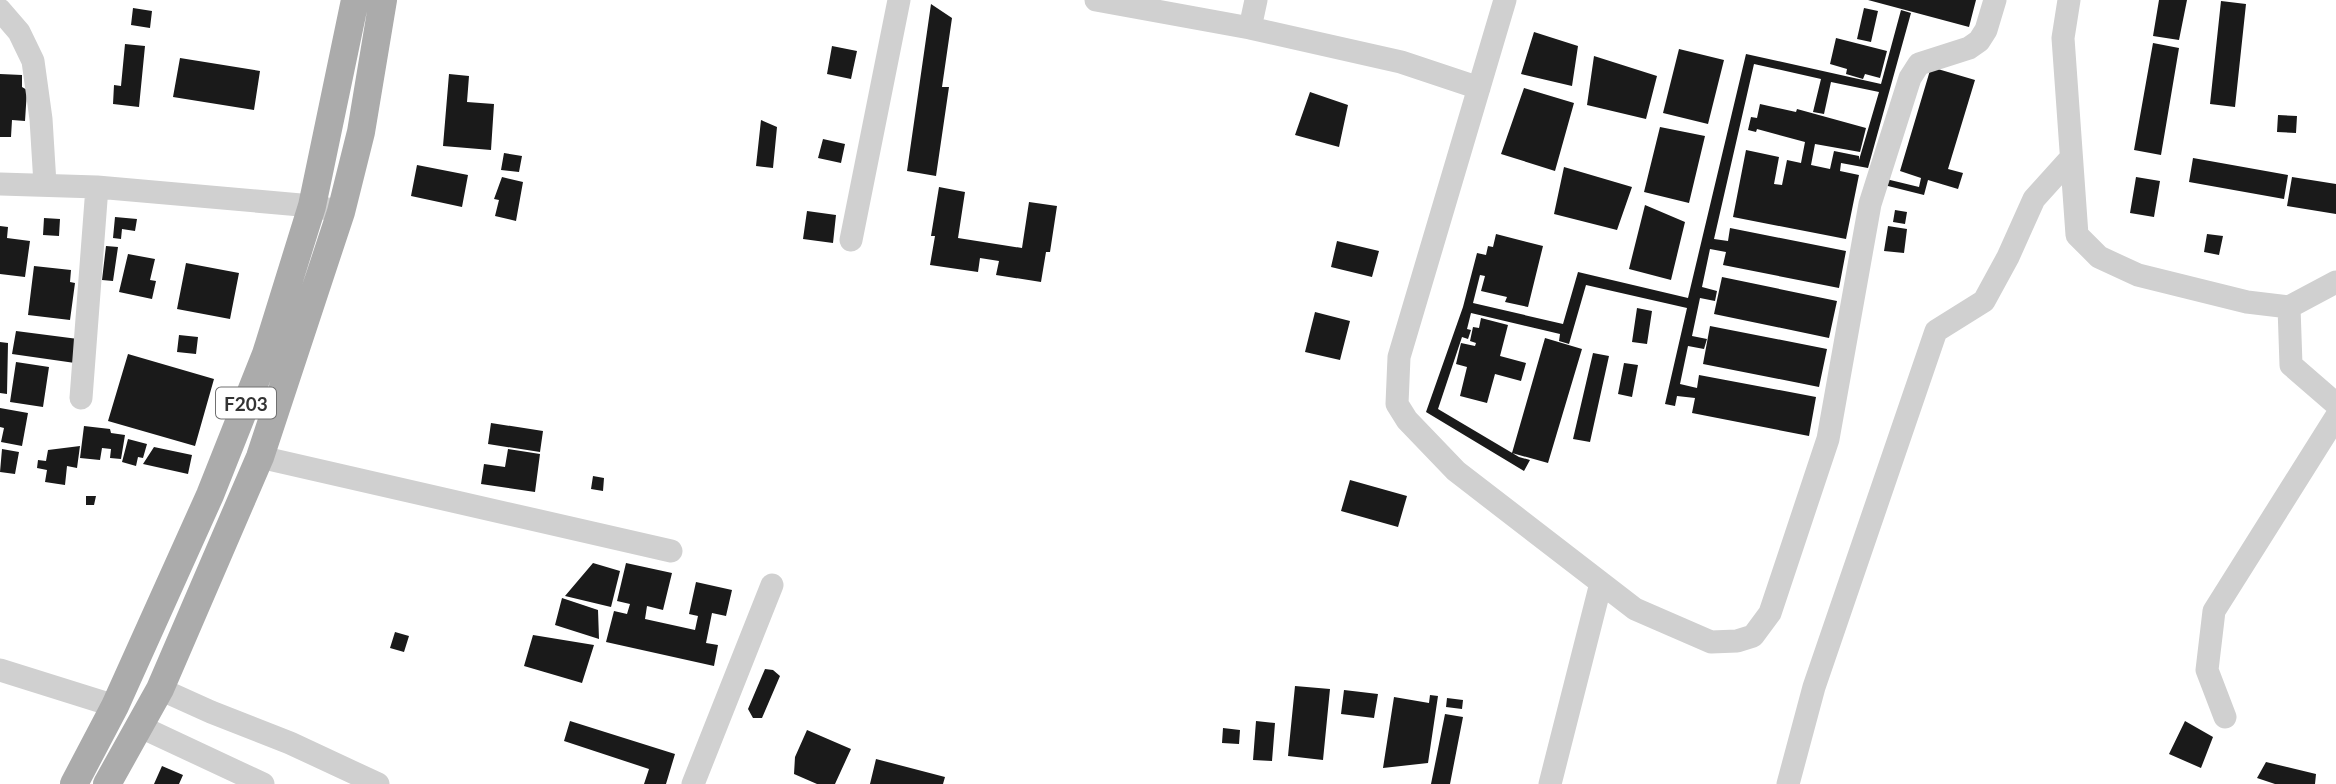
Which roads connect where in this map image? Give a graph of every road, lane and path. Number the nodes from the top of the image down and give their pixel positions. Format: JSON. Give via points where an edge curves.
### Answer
{"nodes":[{"id":1,"x":355,"y":0,"type":"edge"},
{"id":2,"x":383,"y":0,"type":"edge"},
{"id":3,"x":899,"y":0,"type":"edge"},
{"id":4,"x":1096,"y":0,"type":"edge"},
{"id":5,"x":1256,"y":0,"type":"edge"},
{"id":6,"x":1505,"y":0,"type":"edge"},
{"id":7,"x":1996,"y":0,"type":"edge"},
{"id":8,"x":2069,"y":0,"type":"edge"},
{"id":9,"x":0,"y":10,"type":"edge"},
{"id":10,"x":1251,"y":28,"type":"junction"},
{"id":11,"x":1479,"y":88,"type":"junction"},
{"id":12,"x":2071,"y":158,"type":"junction"},
{"id":13,"x":0,"y":184,"type":"edge"},
{"id":14,"x":45,"y":184,"type":"junction"},
{"id":15,"x":97,"y":187,"type":"junction"},
{"id":16,"x":312,"y":206,"type":"junction"},
{"id":17,"x":341,"y":212,"type":"junction"},
{"id":18,"x":851,"y":240,"type":"dead end"},
{"id":19,"x":2336,"y":282,"type":"edge"},
{"id":20,"x":2289,"y":307,"type":"junction"},
{"id":21,"x":81,"y":398,"type":"dead end"},
{"id":22,"x":2336,"y":404,"type":"edge"},
{"id":23,"x":2336,"y":417,"type":"edge"},
{"id":24,"x":260,"y":457,"type":"junction"},
{"id":25,"x":671,"y":551,"type":"dead end"},
{"id":26,"x":1601,"y":583,"type":"junction"},
{"id":27,"x":772,"y":585,"type":"dead end"},
{"id":28,"x":0,"y":670,"type":"edge"},
{"id":29,"x":160,"y":688,"type":"junction"},
{"id":30,"x":115,"y":706,"type":"junction"},
{"id":31,"x":2225,"y":718,"type":"dead end"},
{"id":32,"x":139,"y":726,"type":"junction"},
{"id":33,"x":74,"y":784,"type":"edge"},
{"id":34,"x":107,"y":784,"type":"edge"},
{"id":35,"x":263,"y":784,"type":"edge"},
{"id":36,"x":378,"y":784,"type":"edge"},
{"id":37,"x":692,"y":784,"type":"edge"},
{"id":38,"x":1550,"y":784,"type":"edge"},
{"id":39,"x":1788,"y":784,"type":"edge"}],
"edges":[{"from":1,"to":16,"type":"main road","number":"F203"},
{"from":2,"to":17,"type":"main road","number":"F203","via":[[361,132]]},
{"from":3,"to":18,"type":"street"},
{"from":4,"to":10,"type":"street"},
{"from":5,"to":10,"type":"street"},
{"from":6,"to":11,"type":"street"},
{"from":7,"to":26,"type":"street","via":[[1979,41],[1919,64],[1910,78],[1870,204],[1828,439],[1770,613],[1761,627],[1737,641],[1711,642],[1635,609]]},
{"from":8,"to":12,"type":"street","via":[[2063,38]]},
{"from":9,"to":14,"type":"street","via":[[19,32],[33,61]]},
{"from":10,"to":11,"type":"street","via":[[1401,62]]},
{"from":11,"to":26,"type":"street","via":[[1399,358],[1397,404],[1456,471]]},
{"from":12,"to":20,"type":"street","via":[[2077,235],[2099,257],[2138,275],[2247,302]]},
{"from":12,"to":39,"type":"street","via":[[2034,199],[1984,301],[1936,331],[1814,687]]},
{"from":13,"to":14,"type":"street"},
{"from":14,"to":15,"type":"street"},
{"from":15,"to":16,"type":"street"},
{"from":15,"to":21,"type":"street"},
{"from":16,"to":17,"type":"street"},
{"from":16,"to":30,"type":"main road","number":"F203","via":[[266,354],[210,495]]},
{"from":17,"to":24,"type":"main road","number":"F203"},
{"from":19,"to":20,"type":"street"},
{"from":20,"to":22,"type":"street","via":[[2291,365]]},
{"from":23,"to":31,"type":"street","via":[[2214,611],[2207,670]]},
{"from":24,"to":25,"type":"street"},
{"from":24,"to":29,"type":"main road","number":"F203"},
{"from":26,"to":38,"type":"street"},
{"from":27,"to":37,"type":"street"},
{"from":28,"to":30,"type":"street"},
{"from":29,"to":32,"type":"main road","number":"F203"},
{"from":29,"to":36,"type":"street"},
{"from":30,"to":33,"type":"main road","number":"F203"},
{"from":32,"to":34,"type":"main road","number":"F203"},
{"from":32,"to":35,"type":"street"}]}
